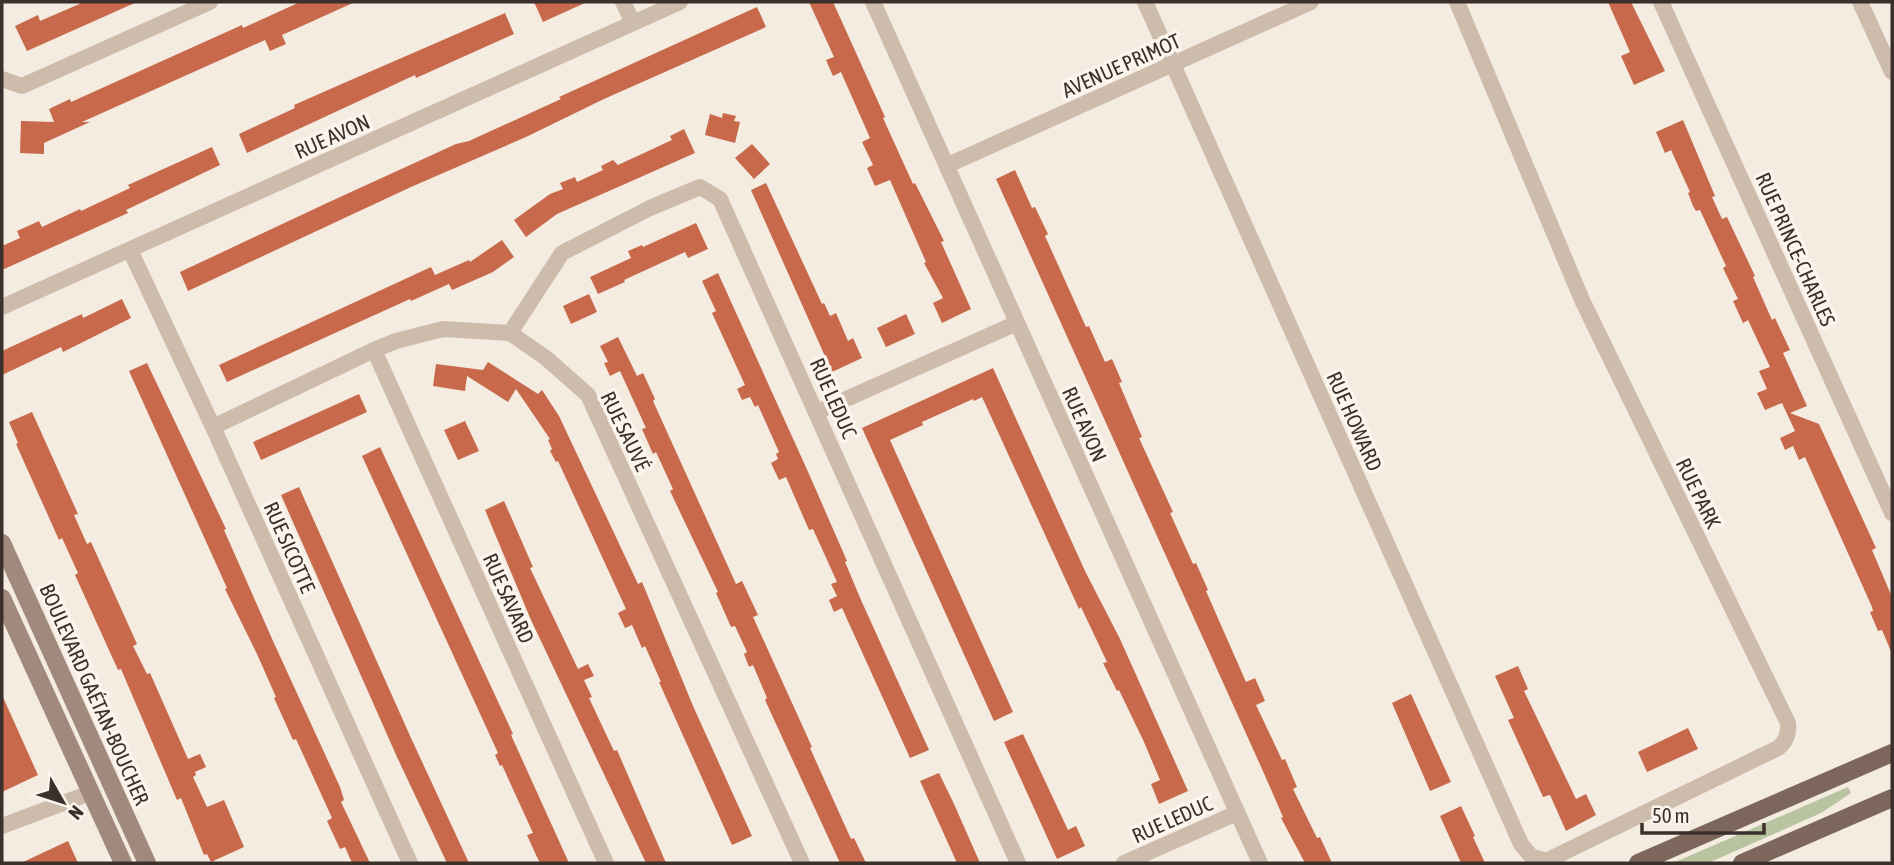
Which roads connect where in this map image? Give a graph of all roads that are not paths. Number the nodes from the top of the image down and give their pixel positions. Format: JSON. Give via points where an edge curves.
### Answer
{"nodes":[{"id":1,"x":210,"y":2,"type":"edge"},
{"id":2,"x":623,"y":2,"type":"edge"},
{"id":3,"x":680,"y":2,"type":"edge"},
{"id":4,"x":873,"y":2,"type":"edge"},
{"id":5,"x":1145,"y":2,"type":"edge"},
{"id":6,"x":1311,"y":2,"type":"edge"},
{"id":7,"x":1457,"y":2,"type":"edge"},
{"id":8,"x":1661,"y":2,"type":"edge"},
{"id":9,"x":1860,"y":2,"type":"edge"},
{"id":10,"x":632,"y":23,"type":"junction"},
{"id":11,"x":1174,"y":65,"type":"junction"},
{"id":12,"x":1892,"y":72,"type":"edge"},
{"id":13,"x":2,"y":79,"type":"edge"},
{"id":14,"x":948,"y":165,"type":"junction"},
{"id":15,"x":130,"y":250,"type":"junction"},
{"id":16,"x":2,"y":307,"type":"edge"},
{"id":17,"x":1017,"y":323,"type":"junction"},
{"id":18,"x":510,"y":333,"type":"junction"},
{"id":19,"x":374,"y":350,"type":"junction"},
{"id":20,"x":817,"y":412,"type":"junction"},
{"id":21,"x":213,"y":427,"type":"junction"},
{"id":22,"x":1892,"y":513,"type":"edge"},
{"id":23,"x":2,"y":543,"type":"edge"},
{"id":24,"x":2,"y":598,"type":"edge"},
{"id":25,"x":1892,"y":752,"type":"edge"},
{"id":26,"x":90,"y":793,"type":"junction"},
{"id":27,"x":1892,"y":798,"type":"edge"},
{"id":28,"x":1237,"y":814,"type":"junction"},
{"id":29,"x":2,"y":826,"type":"edge"},
{"id":30,"x":1531,"y":856,"type":"joint"},
{"id":31,"x":122,"y":863,"type":"edge"},
{"id":32,"x":147,"y":863,"type":"edge"},
{"id":33,"x":410,"y":863,"type":"edge"},
{"id":34,"x":606,"y":863,"type":"edge"},
{"id":35,"x":802,"y":863,"type":"edge"},
{"id":36,"x":1018,"y":863,"type":"edge"},
{"id":37,"x":1124,"y":863,"type":"edge"},
{"id":38,"x":1259,"y":863,"type":"edge"},
{"id":39,"x":1638,"y":863,"type":"edge"},
{"id":40,"x":1742,"y":863,"type":"edge"}],
"edges":[{"from":1,"to":13,"type":"street","via":[[22,86]]},
{"from":2,"to":10,"type":"street"},
{"from":3,"to":10,"type":"street","name":"RUE AVON"},
{"from":4,"to":14,"type":"street","name":"RUE AVON"},
{"from":5,"to":11,"type":"street","name":"RUE HOWARD"},
{"from":6,"to":11,"type":"street","name":"AVENUE PRIMOT"},
{"from":7,"to":30,"type":"street","name":"RUE PARK","via":[[1582,300],[1788,723],[1784,744],[1778,748],[1546,861]]},
{"from":8,"to":22,"type":"street","name":"RUE PRINCE-CHARLES"},
{"from":9,"to":12,"type":"street"},
{"from":10,"to":15,"type":"street","name":"RUE AVON"},
{"from":11,"to":14,"type":"street","name":"AVENUE PRIMOT"},
{"from":11,"to":30,"type":"street","name":"RUE HOWARD","via":[[1515,832]]},
{"from":14,"to":17,"type":"street","name":"RUE AVON"},
{"from":15,"to":16,"type":"street","name":"RUE AVON"},
{"from":15,"to":21,"type":"street","name":"RUE SICOTTE"},
{"from":17,"to":20,"type":"street"},
{"from":17,"to":28,"type":"street","name":"RUE AVON"},
{"from":18,"to":19,"type":"street","via":[[443,329]]},
{"from":18,"to":20,"type":"street","name":"RUE LEDUC","via":[[562,253],[700,187],[720,199]]},
{"from":18,"to":35,"type":"street","name":"RUE SAUVÉ","via":[[587,395]]},
{"from":19,"to":21,"type":"street"},
{"from":19,"to":34,"type":"street","name":"RUE SAVARD"},
{"from":20,"to":36,"type":"street","name":"RUE LEDUC"},
{"from":21,"to":33,"type":"street","name":"RUE SICOTTE"},
{"from":23,"to":32,"type":"main road","name":"BOULEVARD GAÉTAN-BOUCHER"},
{"from":24,"to":26,"type":"main road"},
{"from":25,"to":39,"type":"main road"},
{"from":26,"to":29,"type":"street"},
{"from":26,"to":31,"type":"main road"},
{"from":27,"to":40,"type":"main road"},
{"from":28,"to":37,"type":"street","name":"RUE LEDUC"},
{"from":28,"to":38,"type":"street","name":"RUE AVON"}]}
